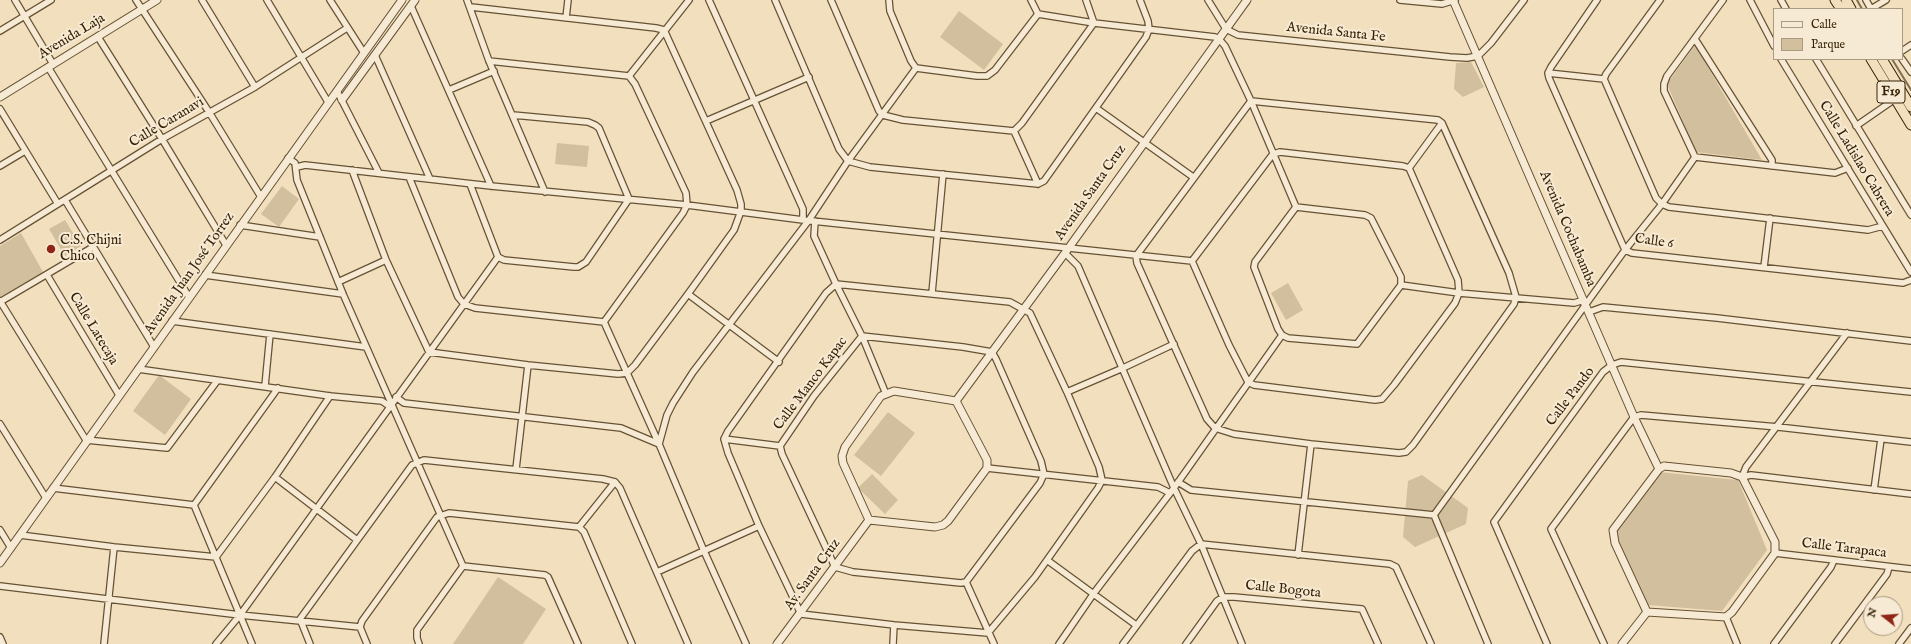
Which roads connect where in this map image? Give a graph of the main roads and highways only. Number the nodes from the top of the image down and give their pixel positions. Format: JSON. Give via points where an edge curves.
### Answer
{"nodes":[{"id":1,"x":1872,"y":60,"type":"edge"},
{"id":2,"x":1883,"y":60,"type":"edge"},
{"id":3,"x":1911,"y":107,"type":"edge"},
{"id":4,"x":1911,"y":125,"type":"edge"}],
"edges":[{"from":1,"to":4,"type":"highway","number":"F19"},
{"from":2,"to":3,"type":"highway","number":"F19"}]}
